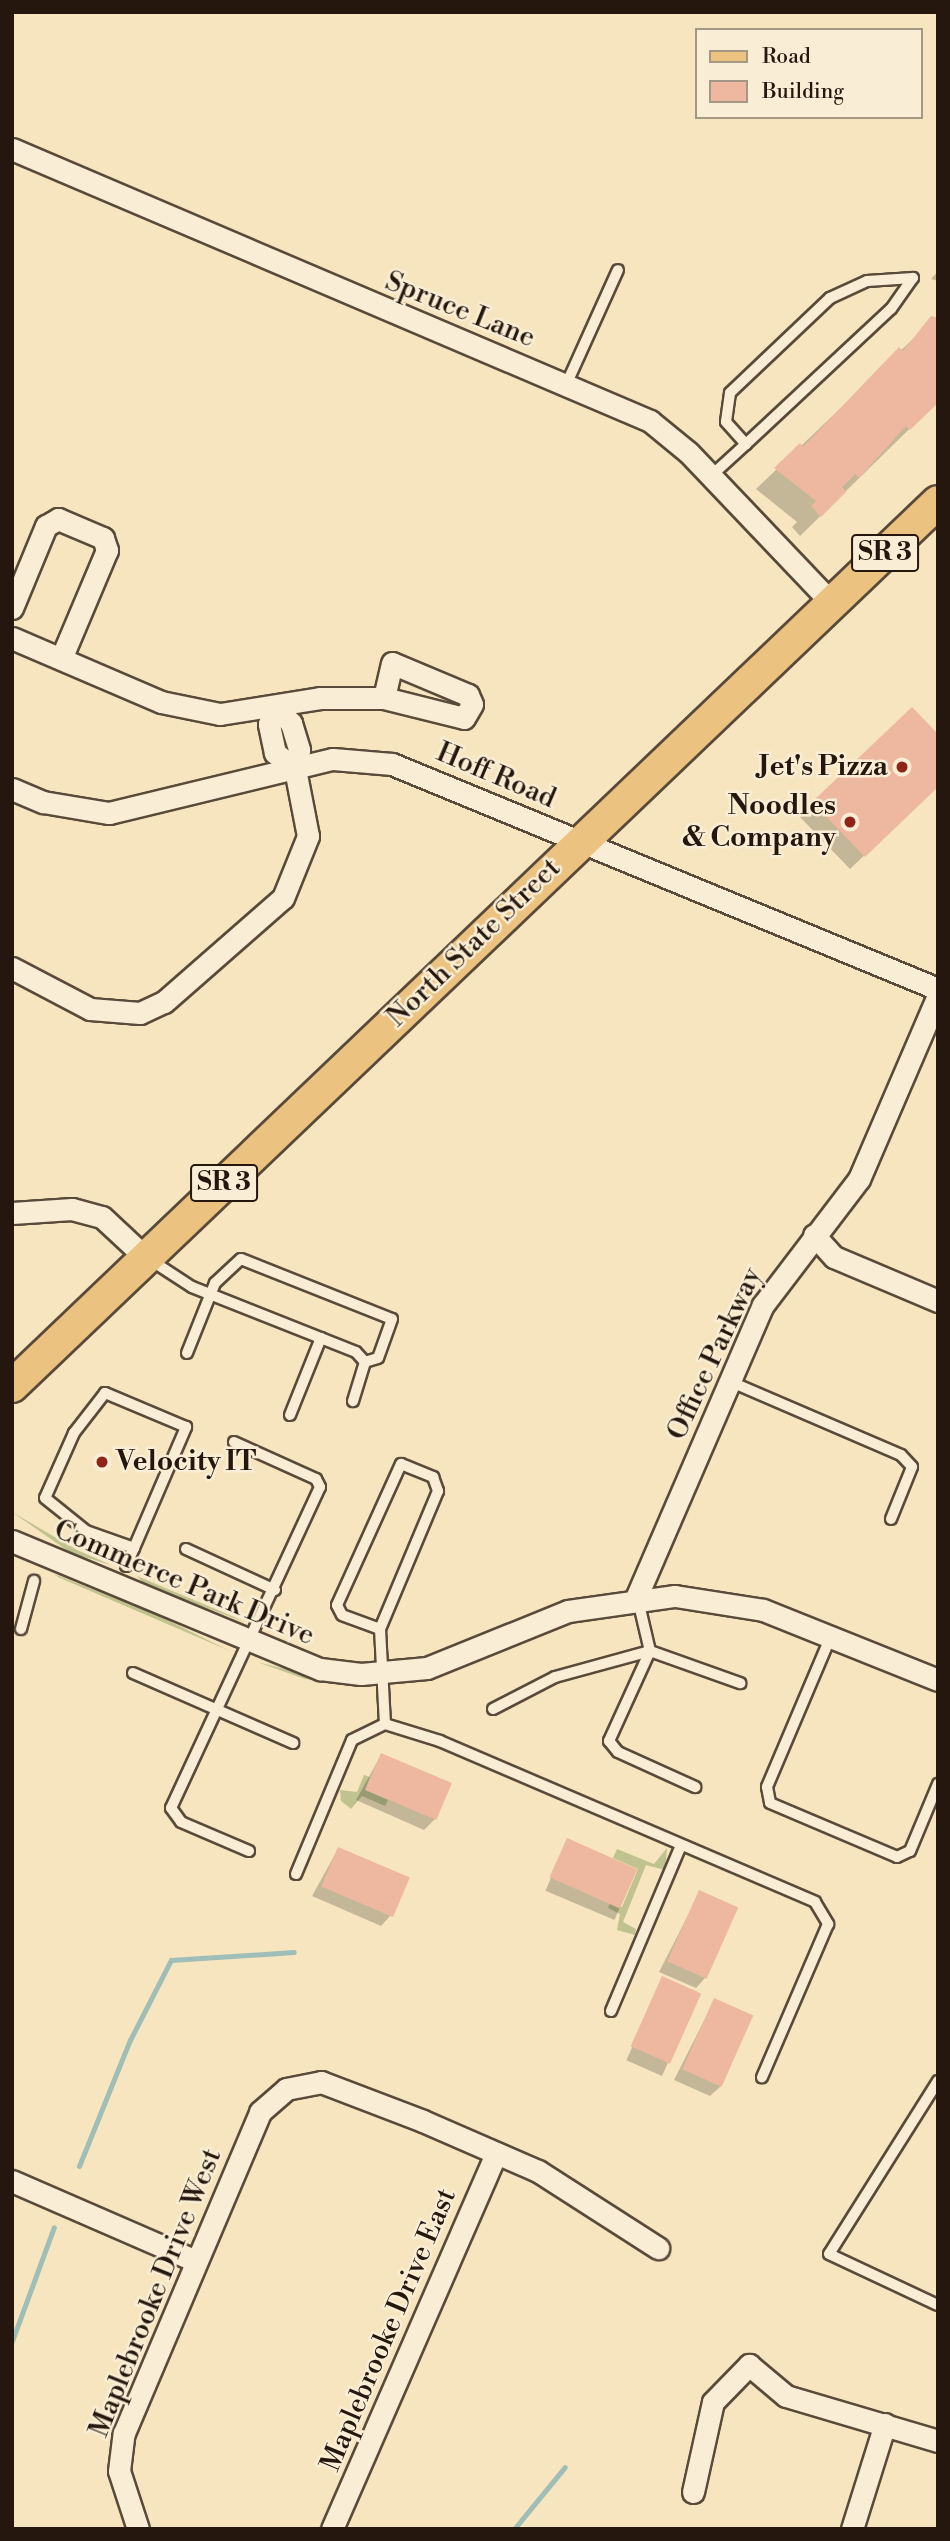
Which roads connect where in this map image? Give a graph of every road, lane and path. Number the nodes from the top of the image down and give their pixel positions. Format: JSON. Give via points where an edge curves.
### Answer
{"nodes":[{"id":1,"x":12,"y":149,"type":"edge"},
{"id":2,"x":618,"y":270,"type":"dead end"},
{"id":3,"x":566,"y":385,"type":"junction"},
{"id":4,"x":746,"y":444,"type":"junction"},
{"id":5,"x":712,"y":475,"type":"junction"},
{"id":6,"x":938,"y":502,"type":"edge"},
{"id":7,"x":832,"y":603,"type":"junction"},
{"id":8,"x":12,"y":608,"type":"edge"},
{"id":9,"x":12,"y":638,"type":"edge"},
{"id":10,"x":61,"y":659,"type":"junction"},
{"id":11,"x":384,"y":698,"type":"dead end"},
{"id":12,"x":277,"y":709,"type":"junction"},
{"id":13,"x":295,"y":769,"type":"junction"},
{"id":14,"x":12,"y":789,"type":"edge"},
{"id":15,"x":576,"y":844,"type":"junction"},
{"id":16,"x":12,"y":968,"type":"edge"},
{"id":17,"x":938,"y":989,"type":"edge"},
{"id":18,"x":938,"y":996,"type":"edge"},
{"id":19,"x":12,"y":1213,"type":"edge"},
{"id":20,"x":814,"y":1235,"type":"junction"},
{"id":21,"x":146,"y":1258,"type":"junction"},
{"id":22,"x":210,"y":1294,"type":"junction"},
{"id":23,"x":938,"y":1301,"type":"edge"},
{"id":24,"x":321,"y":1338,"type":"junction"},
{"id":25,"x":187,"y":1353,"type":"dead end"},
{"id":26,"x":365,"y":1362,"type":"junction"},
{"id":27,"x":729,"y":1381,"type":"junction"},
{"id":28,"x":12,"y":1386,"type":"edge"},
{"id":29,"x":353,"y":1401,"type":"dead end"},
{"id":30,"x":290,"y":1415,"type":"dead end"},
{"id":31,"x":234,"y":1443,"type":"dead end"},
{"id":32,"x":891,"y":1519,"type":"dead end"},
{"id":33,"x":12,"y":1541,"type":"edge"},
{"id":34,"x":134,"y":1548,"type":"junction"},
{"id":35,"x":186,"y":1549,"type":"dead end"},
{"id":36,"x":122,"y":1576,"type":"junction"},
{"id":37,"x":34,"y":1581,"type":"dead end"},
{"id":38,"x":275,"y":1590,"type":"junction"},
{"id":39,"x":636,"y":1598,"type":"junction"},
{"id":40,"x":21,"y":1629,"type":"dead end"},
{"id":41,"x":380,"y":1629,"type":"junction"},
{"id":42,"x":831,"y":1636,"type":"junction"},
{"id":43,"x":250,"y":1644,"type":"junction"},
{"id":44,"x":650,"y":1651,"type":"junction"},
{"id":45,"x":133,"y":1672,"type":"dead end"},
{"id":46,"x":384,"y":1674,"type":"junction"},
{"id":47,"x":938,"y":1680,"type":"edge"},
{"id":48,"x":740,"y":1683,"type":"dead end"},
{"id":49,"x":493,"y":1709,"type":"dead end"},
{"id":50,"x":217,"y":1710,"type":"junction"},
{"id":51,"x":385,"y":1724,"type":"junction"},
{"id":52,"x":293,"y":1743,"type":"dead end"},
{"id":53,"x":938,"y":1784,"type":"edge"},
{"id":54,"x":695,"y":1787,"type":"dead end"},
{"id":55,"x":681,"y":1845,"type":"junction"},
{"id":56,"x":249,"y":1851,"type":"dead end"},
{"id":57,"x":296,"y":1874,"type":"dead end"},
{"id":58,"x":611,"y":2011,"type":"dead end"},
{"id":59,"x":762,"y":2077,"type":"dead end"},
{"id":60,"x":938,"y":2081,"type":"edge"},
{"id":61,"x":496,"y":2153,"type":"junction"},
{"id":62,"x":12,"y":2181,"type":"edge"},
{"id":63,"x":658,"y":2248,"type":"dead end"},
{"id":64,"x":196,"y":2261,"type":"junction"},
{"id":65,"x":938,"y":2305,"type":"edge"},
{"id":66,"x":886,"y":2424,"type":"junction"},
{"id":67,"x":938,"y":2441,"type":"edge"},
{"id":68,"x":693,"y":2492,"type":"dead end"},
{"id":69,"x":138,"y":2529,"type":"edge"},
{"id":70,"x":331,"y":2529,"type":"edge"},
{"id":71,"x":852,"y":2529,"type":"edge"}],
"edges":[{"from":1,"to":3,"type":"street","name":"Spruce Lane"},
{"from":2,"to":3,"type":"lane"},
{"from":3,"to":5,"type":"street","name":"Spruce Lane","via":[[650,421]]},
{"from":4,"to":4,"type":"lane","via":[[891,309],[913,278],[867,281],[831,298],[730,393],[726,422]]},
{"from":4,"to":5,"type":"lane"},
{"from":5,"to":7,"type":"street","name":"Spruce Lane"},
{"from":6,"to":7,"type":"main road","name":"North State Street","number":"SR 3"},
{"from":7,"to":15,"type":"main road","name":"North State Street","number":"SR 3"},
{"from":8,"to":10,"type":"street","via":[[46,526],[58,519],[103,538],[107,550]]},
{"from":9,"to":10,"type":"street"},
{"from":10,"to":12,"type":"street","via":[[161,702],[220,714]]},
{"from":11,"to":12,"type":"street","via":[[320,698]]},
{"from":12,"to":13,"type":"street","via":[[269,724],[275,753]]},
{"from":13,"to":14,"type":"street","name":"Hoff Road","via":[[109,813],[54,804]]},
{"from":13,"to":15,"type":"street","name":"Hoff Road","via":[[333,759],[392,764],[513,811]]},
{"from":13,"to":16,"type":"street","via":[[308,836],[283,898],[164,1002],[140,1013],[103,1011]]},
{"from":15,"to":17,"type":"street","name":"Hoff Road"},
{"from":15,"to":21,"type":"main road","name":"North State Street","number":"SR 3"},
{"from":18,"to":20,"type":"street","name":"Office Parkway","via":[[877,1143]]},
{"from":19,"to":21,"type":"street","via":[[72,1209],[102,1217]]},
{"from":20,"to":23,"type":"street","via":[[834,1257]]},
{"from":20,"to":27,"type":"street","name":"Office Parkway","via":[[763,1304]]},
{"from":21,"to":22,"type":"lane"},
{"from":21,"to":28,"type":"main road","name":"North State Street","number":"SR 3"},
{"from":22,"to":24,"type":"lane"},
{"from":22,"to":25,"type":"lane"},
{"from":22,"to":26,"type":"lane","via":[[236,1261],[257,1263],[392,1319],[382,1351]]},
{"from":24,"to":26,"type":"lane"},
{"from":24,"to":30,"type":"lane"},
{"from":26,"to":29,"type":"lane"},
{"from":27,"to":32,"type":"lane","via":[[901,1455],[912,1467]]},
{"from":27,"to":39,"type":"street","name":"Office Parkway"},
{"from":31,"to":38,"type":"lane","via":[[319,1483]]},
{"from":33,"to":36,"type":"street","name":"Commerce Park Drive","via":[[44,1560]]},
{"from":34,"to":34,"type":"lane","via":[[186,1427],[105,1393],[74,1433],[45,1497],[86,1531]]},
{"from":34,"to":36,"type":"lane"},
{"from":35,"to":38,"type":"lane"},
{"from":36,"to":43,"type":"street","name":"Commerce Park Drive"},
{"from":37,"to":40,"type":"lane"},
{"from":38,"to":43,"type":"lane"},
{"from":39,"to":42,"type":"street","name":"Commerce Park Drive","via":[[722,1600]]},
{"from":39,"to":44,"type":"lane","via":[[645,1611]]},
{"from":39,"to":46,"type":"street","name":"Commerce Park Drive","via":[[568,1611],[458,1659]]},
{"from":41,"to":41,"type":"lane","via":[[438,1491],[433,1477],[401,1464],[337,1605],[342,1615]]},
{"from":41,"to":46,"type":"lane"},
{"from":42,"to":47,"type":"street","name":"Commerce Park Drive"},
{"from":42,"to":53,"type":"lane","via":[[767,1787],[770,1802],[897,1857],[910,1851]]},
{"from":43,"to":46,"type":"street","name":"Commerce Park Drive","via":[[320,1669]]},
{"from":43,"to":50,"type":"lane"},
{"from":44,"to":48,"type":"lane"},
{"from":44,"to":49,"type":"lane","via":[[555,1677]]},
{"from":44,"to":54,"type":"lane","via":[[609,1741],[618,1752]]},
{"from":45,"to":50,"type":"lane"},
{"from":46,"to":51,"type":"lane"},
{"from":50,"to":52,"type":"lane"},
{"from":50,"to":56,"type":"lane","via":[[172,1808],[181,1822]]},
{"from":51,"to":55,"type":"lane","via":[[440,1741]]},
{"from":51,"to":57,"type":"lane","via":[[352,1740]]},
{"from":55,"to":58,"type":"lane","via":[[633,1946]]},
{"from":55,"to":59,"type":"lane","via":[[815,1902],[828,1924]]},
{"from":60,"to":65,"type":"lane","via":[[829,2254]]},
{"from":61,"to":63,"type":"street","via":[[538,2171]]},
{"from":61,"to":64,"type":"street","name":"Maplebrooke Drive West","via":[[340,2087],[312,2082],[286,2089],[260,2112]]},
{"from":61,"to":70,"type":"street","name":"Maplebrooke Drive East"},
{"from":62,"to":64,"type":"street"},
{"from":64,"to":69,"type":"street","name":"Maplebrooke Drive West","via":[[124,2433],[121,2483]]},
{"from":66,"to":67,"type":"street"},
{"from":66,"to":68,"type":"street","via":[[786,2396],[748,2365],[713,2402]]},
{"from":66,"to":71,"type":"street"}]}
